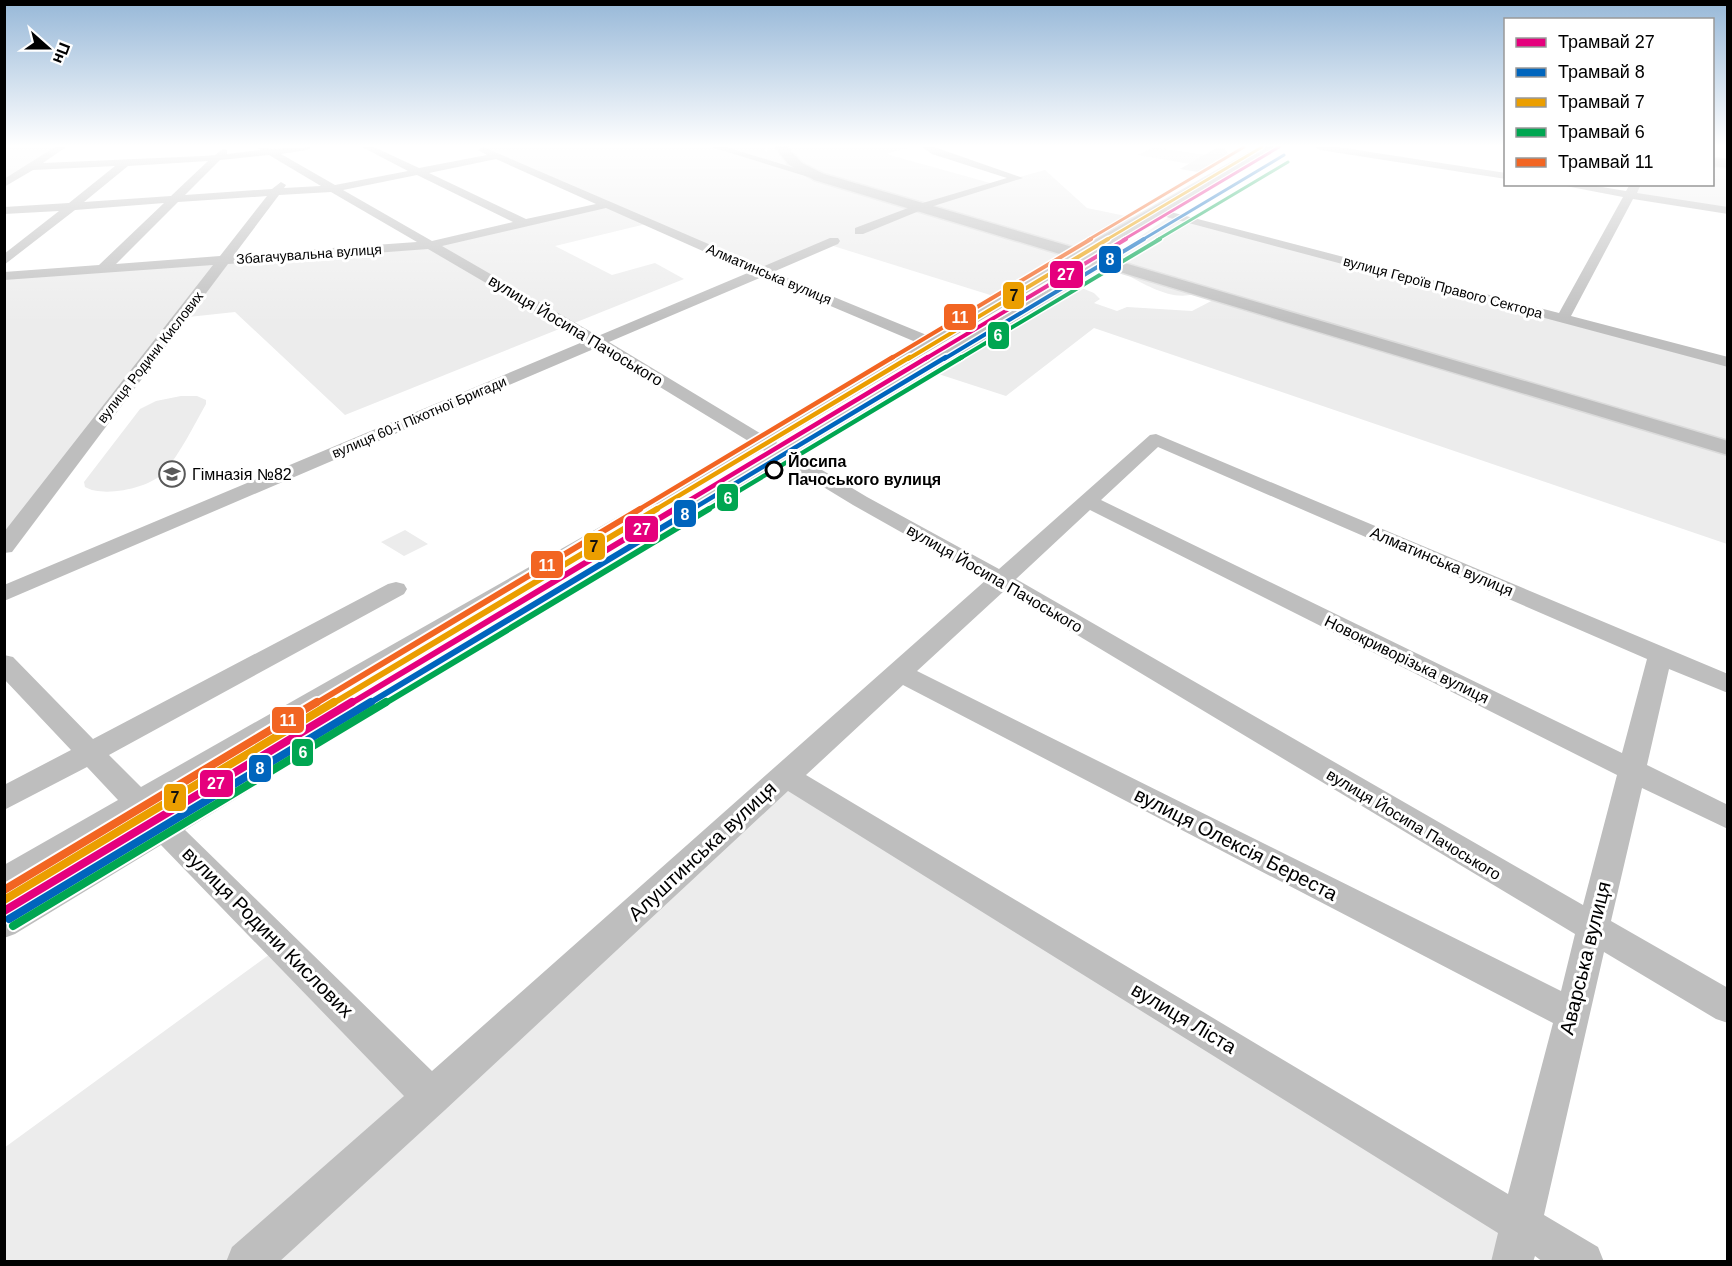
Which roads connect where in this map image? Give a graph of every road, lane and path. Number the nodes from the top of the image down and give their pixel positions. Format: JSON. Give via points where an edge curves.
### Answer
{"nodes":[{"id":1,"x":85,"y":206,"type":"edge"},
{"id":2,"x":167,"y":206,"type":"edge"},
{"id":3,"x":264,"y":206,"type":"edge"},
{"id":4,"x":365,"y":206,"type":"edge"},
{"id":5,"x":489,"y":206,"type":"edge"},
{"id":6,"x":600,"y":206,"type":"edge"},
{"id":7,"x":614,"y":206,"type":"edge"},
{"id":8,"x":918,"y":206,"type":"edge"},
{"id":9,"x":924,"y":206,"type":"edge"},
{"id":10,"x":1177,"y":206,"type":"edge"},
{"id":11,"x":1178,"y":206,"type":"edge"},
{"id":12,"x":1624,"y":206,"type":"edge"},
{"id":13,"x":1706,"y":206,"type":"edge"},
{"id":14,"x":73,"y":207,"type":"junction"},
{"id":15,"x":921,"y":207,"type":"junction"},
{"id":16,"x":4,"y":211,"type":"edge"},
{"id":17,"x":1728,"y":211,"type":"edge"},
{"id":18,"x":1166,"y":213,"type":"junction"},
{"id":19,"x":524,"y":223,"type":"junction"},
{"id":20,"x":431,"y":246,"type":"junction"},
{"id":21,"x":1091,"y":258,"type":"junction"},
{"id":22,"x":224,"y":260,"type":"junction"},
{"id":23,"x":4,"y":261,"type":"edge"},
{"id":24,"x":103,"y":269,"type":"junction"},
{"id":25,"x":762,"y":272,"type":"junction"},
{"id":26,"x":4,"y":276,"type":"edge"},
{"id":27,"x":1563,"y":318,"type":"junction"},
{"id":28,"x":597,"y":342,"type":"junction"},
{"id":29,"x":930,"y":342,"type":"junction"},
{"id":30,"x":1728,"y":362,"type":"edge"},
{"id":31,"x":1156,"y":439,"type":"joint"},
{"id":32,"x":773,"y":448,"type":"junction"},
{"id":33,"x":1728,"y":448,"type":"edge"},
{"id":34,"x":1087,"y":501,"type":"junction"},
{"id":35,"x":4,"y":547,"type":"edge"},
{"id":36,"x":1000,"y":579,"type":"junction"},
{"id":37,"x":396,"y":589,"type":"dead end"},
{"id":38,"x":4,"y":594,"type":"edge"},
{"id":39,"x":1660,"y":655,"type":"junction"},
{"id":40,"x":4,"y":663,"type":"edge"},
{"id":41,"x":899,"y":672,"type":"junction"},
{"id":42,"x":1728,"y":684,"type":"edge"},
{"id":43,"x":91,"y":753,"type":"junction"},
{"id":44,"x":1631,"y":770,"type":"junction"},
{"id":45,"x":784,"y":775,"type":"junction"},
{"id":46,"x":4,"y":799,"type":"edge"},
{"id":47,"x":137,"y":802,"type":"junction"},
{"id":48,"x":1728,"y":818,"type":"edge"},
{"id":49,"x":164,"y":828,"type":"junction"},
{"id":50,"x":4,"y":881,"type":"edge"},
{"id":51,"x":4,"y":924,"type":"edge"},
{"id":52,"x":1593,"y":929,"type":"junction"},
{"id":53,"x":1728,"y":1007,"type":"edge"},
{"id":54,"x":1572,"y":1015,"type":"junction"},
{"id":55,"x":432,"y":1097,"type":"junction"},
{"id":56,"x":1521,"y":1223,"type":"junction"},
{"id":57,"x":247,"y":1262,"type":"edge"},
{"id":58,"x":1512,"y":1262,"type":"edge"},
{"id":59,"x":1583,"y":1262,"type":"edge"}],
"edges":[{"from":1,"to":14,"type":"street"},
{"from":2,"to":24,"type":"street"},
{"from":3,"to":22,"type":"street","name":"вулиця Родини Кислових"},
{"from":4,"to":20,"type":"street","name":"вулиця Йосипа Пачоського"},
{"from":5,"to":19,"type":"street"},
{"from":6,"to":19,"type":"street","name":"Збагачувальна вулиця"},
{"from":7,"to":25,"type":"street","name":"Алматинська вулиця"},
{"from":8,"to":15,"type":"main road"},
{"from":9,"to":15,"type":"street","name":"вулиця 60-ї Піхотної Бригади"},
{"from":10,"to":18,"type":"main road"},
{"from":11,"to":18,"type":"main road"},
{"from":12,"to":27,"type":"street"},
{"from":13,"to":17,"type":"street"},
{"from":14,"to":16,"type":"street"},
{"from":14,"to":23,"type":"street"},
{"from":15,"to":21,"type":"main road"},
{"from":15,"to":25,"type":"street","name":"вулиця 60-ї Піхотної Бригади"},
{"from":18,"to":21,"type":"main road"},
{"from":18,"to":21,"type":"main road"},
{"from":18,"to":27,"type":"street","name":"вулиця Героїв Правого Сектора"},
{"from":19,"to":20,"type":"street","name":"Збагачувальна вулиця"},
{"from":20,"to":22,"type":"street","name":"Збагачувальна вулиця"},
{"from":20,"to":28,"type":"street","name":"вулиця Йосипа Пачоського"},
{"from":21,"to":29,"type":"street"},
{"from":21,"to":32,"type":"street"},
{"from":21,"to":33,"type":"main road"},
{"from":22,"to":24,"type":"street","name":"Збагачувальна вулиця"},
{"from":22,"to":35,"type":"street","name":"вулиця Родини Кислових"},
{"from":24,"to":26,"type":"street","name":"Збагачувальна вулиця"},
{"from":25,"to":28,"type":"street","name":"вулиця 60-ї Піхотної Бригади"},
{"from":25,"to":29,"type":"street","name":"Алматинська вулиця"},
{"from":27,"to":30,"type":"street","name":"вулиця Героїв Правого Сектора"},
{"from":28,"to":32,"type":"street","name":"вулиця Йосипа Пачоського"},
{"from":28,"to":38,"type":"street","name":"вулиця 60-ї Піхотної Бригади"},
{"from":29,"to":32,"type":"street"},
{"from":31,"to":34,"type":"street","name":"Алуштинська вулиця"},
{"from":31,"to":39,"type":"street","name":"Алматинська вулиця"},
{"from":32,"to":36,"type":"street","name":"вулиця Йосипа Пачоського"},
{"from":32,"to":47,"type":"street","via":[[523,577]]},
{"from":32,"to":49,"type":"street"},
{"from":34,"to":36,"type":"street","name":"Алуштинська вулиця"},
{"from":34,"to":44,"type":"street","name":"Новокриворізька вулиця"},
{"from":36,"to":41,"type":"street","name":"Алуштинська вулиця"},
{"from":36,"to":52,"type":"street","name":"вулиця Йосипа Пачоського"},
{"from":37,"to":43,"type":"street"},
{"from":39,"to":42,"type":"street","name":"Алматинська вулиця"},
{"from":39,"to":44,"type":"street","name":"Аварська вулиця"},
{"from":40,"to":43,"type":"street","name":"вулиця Родини Кислових"},
{"from":41,"to":45,"type":"street","name":"Алуштинська вулиця"},
{"from":41,"to":54,"type":"street","name":"вулиця Олексія Береста"},
{"from":43,"to":46,"type":"street"},
{"from":43,"to":47,"type":"street","name":"вулиця Родини Кислових"},
{"from":44,"to":48,"type":"street","name":"Новокриворізька вулиця"},
{"from":44,"to":52,"type":"street","name":"Аварська вулиця"},
{"from":45,"to":55,"type":"street","name":"Алуштинська вулиця"},
{"from":45,"to":56,"type":"street","name":"вулиця Ліста"},
{"from":47,"to":49,"type":"street","name":"вулиця Родини Кислових"},
{"from":47,"to":50,"type":"street"},
{"from":49,"to":51,"type":"street"},
{"from":49,"to":55,"type":"street","name":"вулиця Родини Кислових"},
{"from":52,"to":53,"type":"street","name":"вулиця Йосипа Пачоського"},
{"from":52,"to":54,"type":"street","name":"Аварська вулиця"},
{"from":54,"to":56,"type":"street","name":"Аварська вулиця"},
{"from":55,"to":57,"type":"street","name":"Алуштинська вулиця"},
{"from":56,"to":58,"type":"street","name":"Аварська вулиця"},
{"from":56,"to":59,"type":"street","name":"вулиця Ліста"}]}
